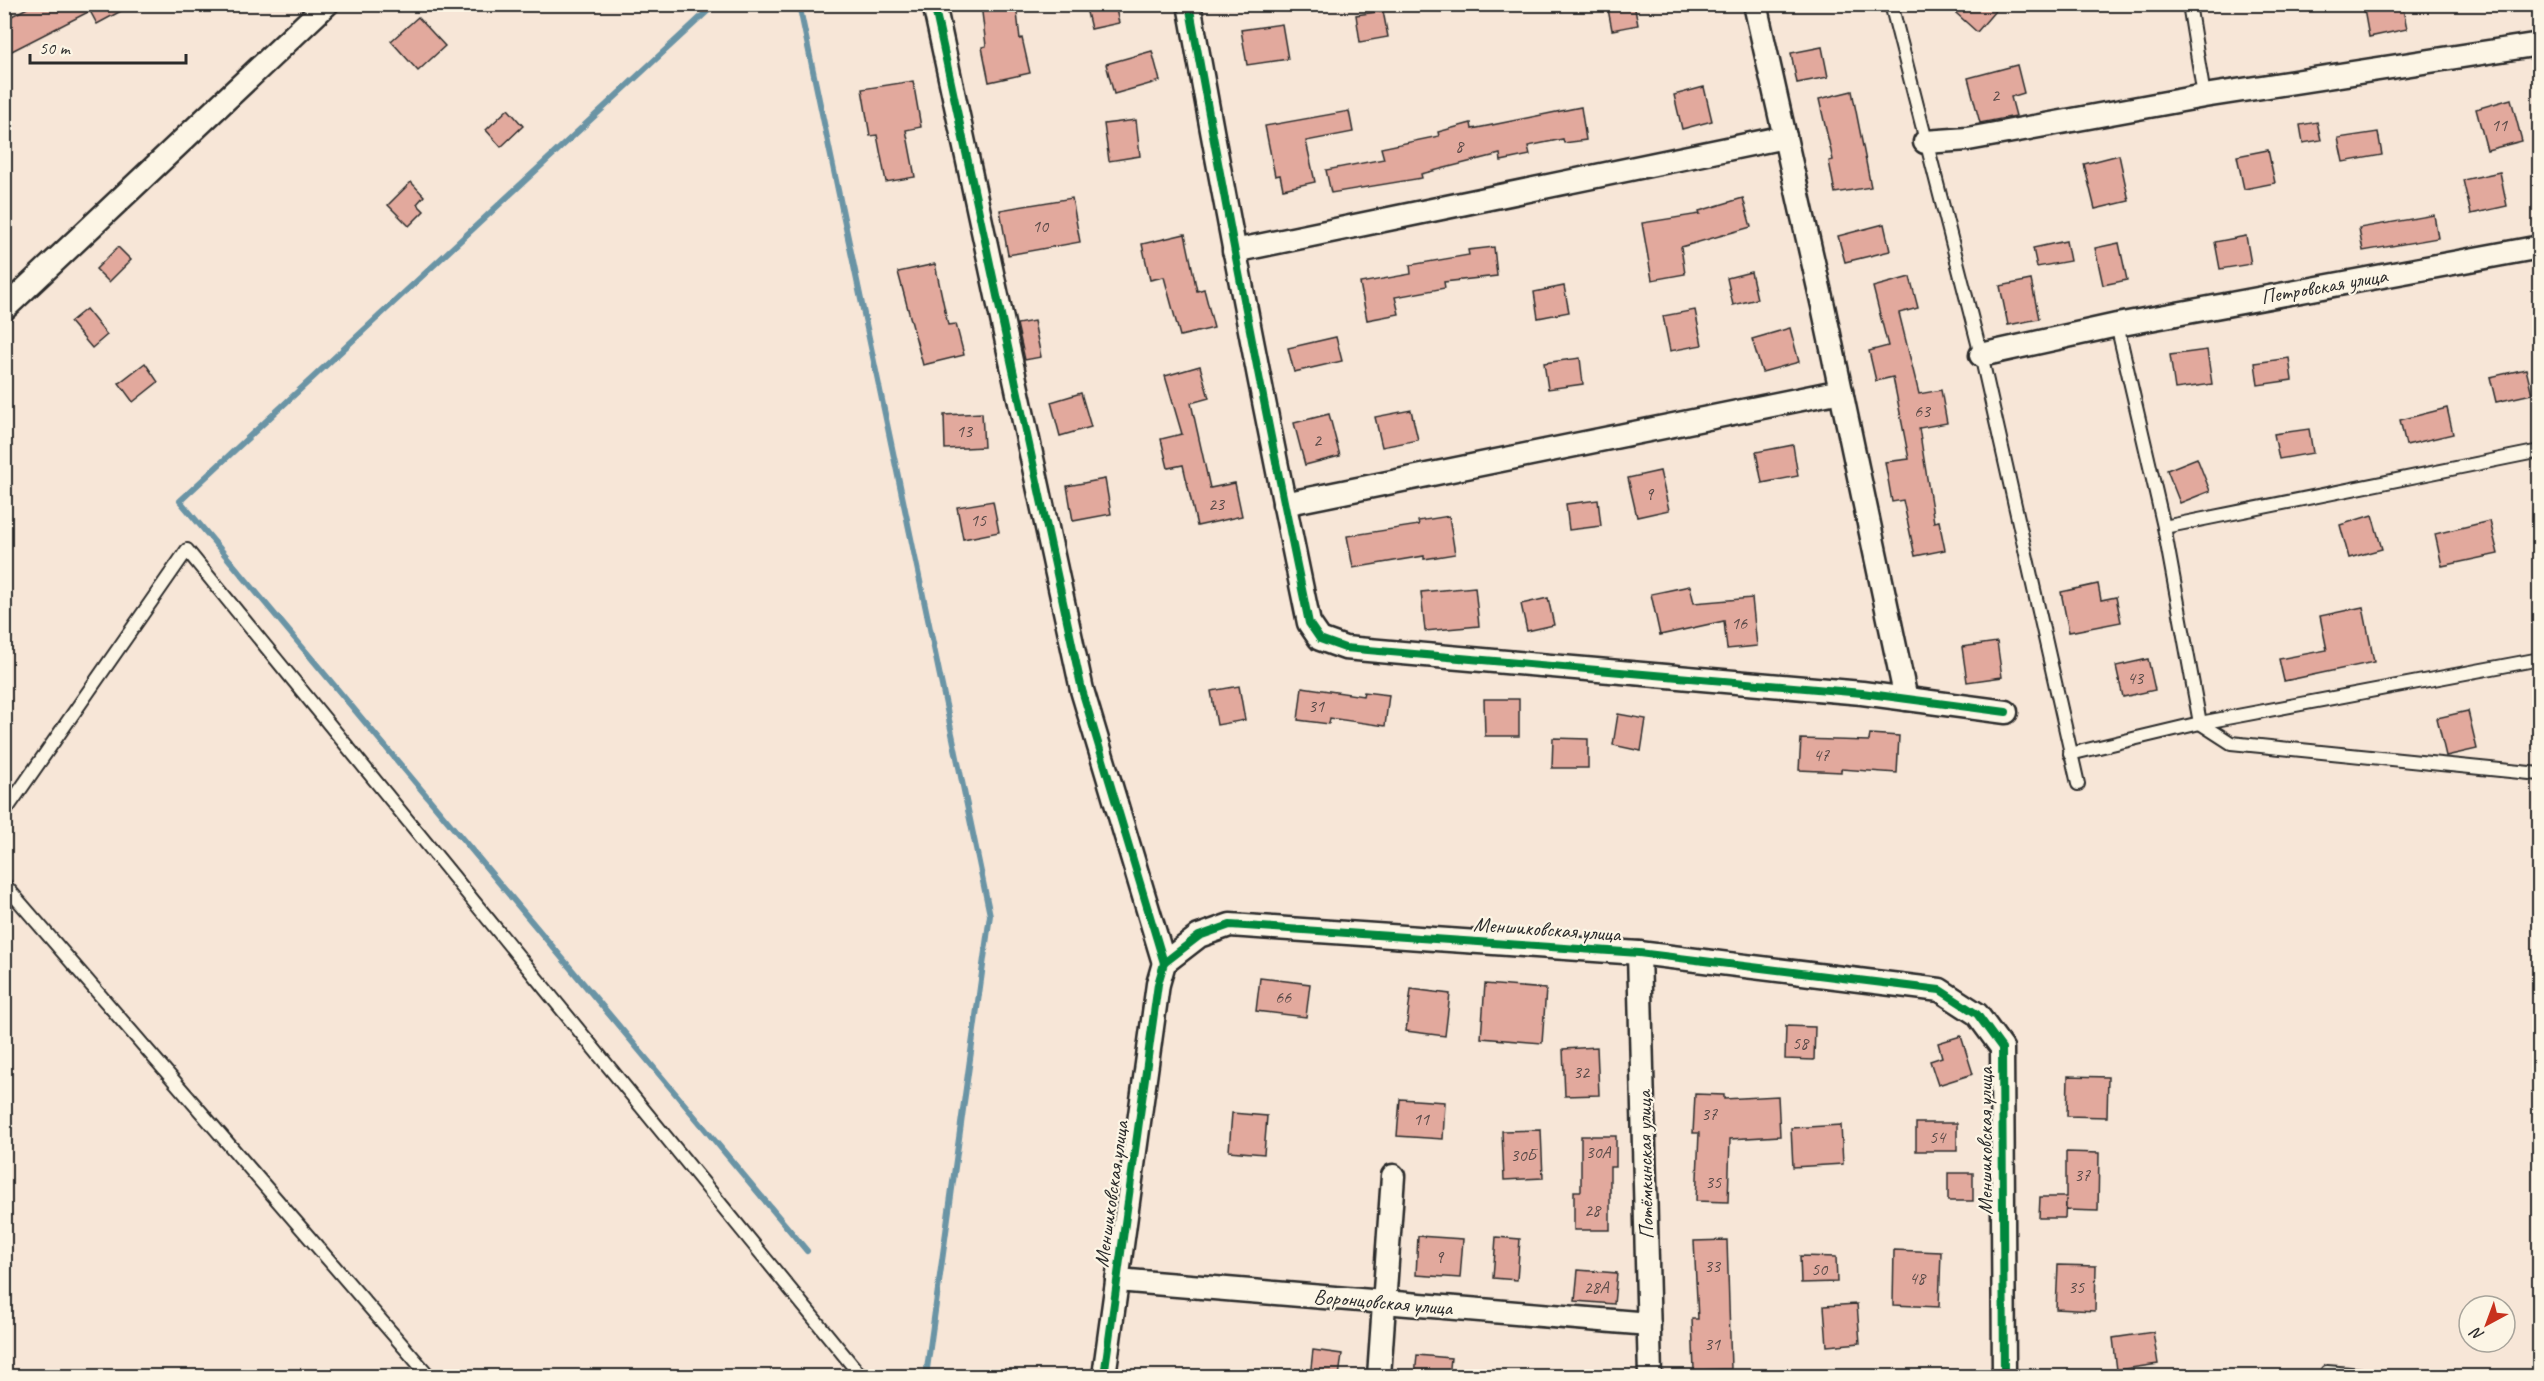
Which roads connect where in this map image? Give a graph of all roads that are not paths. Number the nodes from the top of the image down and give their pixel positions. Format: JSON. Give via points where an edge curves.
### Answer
{"nodes":[{"id":1,"x":327,"y":4,"type":"edge"},
{"id":2,"x":933,"y":4,"type":"edge"},
{"id":3,"x":1189,"y":4,"type":"edge"},
{"id":4,"x":1755,"y":4,"type":"edge"},
{"id":5,"x":1892,"y":4,"type":"edge"},
{"id":6,"x":2189,"y":4,"type":"edge"},
{"id":7,"x":2540,"y":44,"type":"edge"},
{"id":8,"x":2204,"y":96,"type":"junction"},
{"id":9,"x":1785,"y":137,"type":"junction"},
{"id":10,"x":1925,"y":142,"type":"junction"},
{"id":11,"x":2540,"y":247,"type":"edge"},
{"id":12,"x":1234,"y":251,"type":"junction"},
{"id":13,"x":4,"y":309,"type":"edge"},
{"id":14,"x":2113,"y":325,"type":"junction"},
{"id":15,"x":1981,"y":355,"type":"junction"},
{"id":16,"x":1841,"y":391,"type":"junction"},
{"id":17,"x":2540,"y":451,"type":"edge"},
{"id":18,"x":1284,"y":504,"type":"junction"},
{"id":19,"x":2164,"y":527,"type":"junction"},
{"id":20,"x":2540,"y":659,"type":"edge"},
{"id":21,"x":1906,"y":699,"type":"junction"},
{"id":22,"x":2006,"y":712,"type":"dead end"},
{"id":23,"x":2200,"y":723,"type":"junction"},
{"id":24,"x":2070,"y":754,"type":"junction"},
{"id":25,"x":2540,"y":774,"type":"edge"},
{"id":26,"x":2078,"y":784,"type":"dead end"},
{"id":27,"x":4,"y":813,"type":"edge"},
{"id":28,"x":4,"y":884,"type":"edge"},
{"id":29,"x":1639,"y":953,"type":"junction"},
{"id":30,"x":1164,"y":963,"type":"junction"},
{"id":31,"x":1393,"y":1176,"type":"dead end"},
{"id":32,"x":1117,"y":1280,"type":"junction"},
{"id":33,"x":1384,"y":1302,"type":"junction"},
{"id":34,"x":1649,"y":1324,"type":"junction"},
{"id":35,"x":2327,"y":1372,"type":"dead end"},
{"id":36,"x":429,"y":1377,"type":"edge"},
{"id":37,"x":861,"y":1377,"type":"edge"},
{"id":38,"x":1104,"y":1377,"type":"edge"},
{"id":39,"x":1379,"y":1377,"type":"edge"},
{"id":40,"x":1650,"y":1377,"type":"edge"},
{"id":41,"x":2004,"y":1377,"type":"edge"},
{"id":42,"x":2375,"y":1377,"type":"edge"}],
"edges":[{"from":1,"to":13,"type":"street"},
{"from":2,"to":30,"type":"street","via":[[1083,690]]},
{"from":3,"to":12,"type":"street"},
{"from":4,"to":9,"type":"street"},
{"from":5,"to":10,"type":"lane"},
{"from":6,"to":8,"type":"lane"},
{"from":7,"to":8,"type":"street"},
{"from":8,"to":10,"type":"street","via":[[1968,139]]},
{"from":9,"to":12,"type":"street"},
{"from":9,"to":16,"type":"street"},
{"from":10,"to":15,"type":"lane"},
{"from":11,"to":14,"type":"street","name":"Петровская улица"},
{"from":12,"to":18,"type":"street"},
{"from":14,"to":15,"type":"street","name":"Петровская улица"},
{"from":14,"to":19,"type":"lane"},
{"from":15,"to":24,"type":"lane"},
{"from":16,"to":18,"type":"street"},
{"from":16,"to":21,"type":"street"},
{"from":17,"to":19,"type":"lane"},
{"from":18,"to":21,"type":"street","via":[[1309,623],[1320,639],[1345,648]]},
{"from":19,"to":23,"type":"lane"},
{"from":20,"to":23,"type":"lane"},
{"from":21,"to":22,"type":"street"},
{"from":23,"to":24,"type":"lane"},
{"from":23,"to":25,"type":"lane","via":[[2231,743]]},
{"from":24,"to":26,"type":"lane"},
{"from":27,"to":37,"type":"lane","via":[[187,550]]},
{"from":28,"to":36,"type":"lane"},
{"from":29,"to":30,"type":"street","name":"Меншиковская улица","via":[[1230,925],[1199,936]]},
{"from":29,"to":34,"type":"street","name":"Потёмкинская улица"},
{"from":29,"to":41,"type":"street","name":"Меншиковская улица","via":[[1940,990],[1977,1014],[2002,1048]]},
{"from":30,"to":32,"type":"street","name":"Меншиковская улица","via":[[1156,996]]},
{"from":31,"to":33,"type":"street"},
{"from":32,"to":33,"type":"street","name":"Воронцовская улица"},
{"from":32,"to":38,"type":"street","name":"Меншиковская улица"},
{"from":33,"to":34,"type":"street","name":"Воронцовская улица"},
{"from":33,"to":39,"type":"street"},
{"from":34,"to":40,"type":"street","name":"Потёмкинская улица"},
{"from":35,"to":42,"type":"lane"}]}
